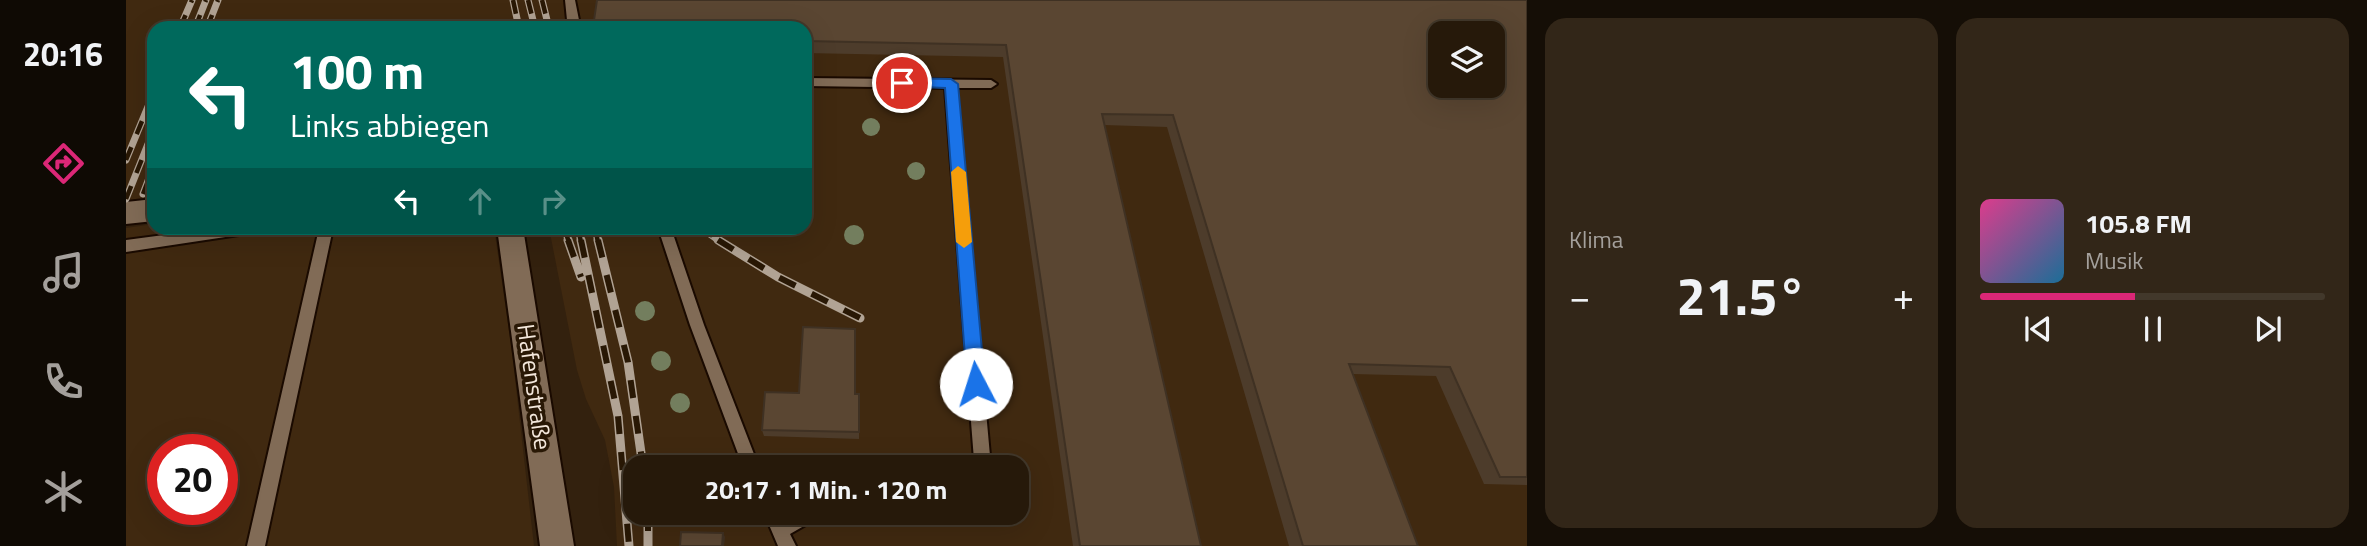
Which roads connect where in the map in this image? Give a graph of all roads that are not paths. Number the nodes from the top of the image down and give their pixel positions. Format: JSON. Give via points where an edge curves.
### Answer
{"nodes":[{"id":1,"x":570,"y":0,"type":"edge"},
{"id":2,"x":574,"y":21,"type":"edge"},
{"id":3,"x":812,"y":82,"type":"edge"},
{"id":4,"x":951,"y":84,"type":"junction"},
{"id":5,"x":991,"y":84,"type":"dead end"},
{"id":6,"x":147,"y":211,"type":"edge"},
{"id":7,"x":126,"y":213,"type":"edge"},
{"id":8,"x":204,"y":235,"type":"edge"},
{"id":9,"x":326,"y":235,"type":"edge"},
{"id":10,"x":511,"y":235,"type":"edge"},
{"id":11,"x":666,"y":235,"type":"edge"},
{"id":12,"x":126,"y":246,"type":"edge"},
{"id":13,"x":746,"y":455,"type":"edge"},
{"id":14,"x":982,"y":455,"type":"edge"},
{"id":15,"x":798,"y":525,"type":"edge"},
{"id":16,"x":784,"y":538,"type":"edge"},
{"id":17,"x":256,"y":546,"type":"edge"},
{"id":18,"x":557,"y":546,"type":"edge"}],
"edges":[{"from":1,"to":2,"type":"lane"},
{"from":3,"to":4,"type":"lane"},
{"from":4,"to":5,"type":"lane"},
{"from":4,"to":14,"type":"lane"},
{"from":6,"to":7,"type":"street"},
{"from":8,"to":12,"type":"lane"},
{"from":9,"to":17,"type":"lane"},
{"from":10,"to":18,"type":"street","name":"Hafenstraße"},
{"from":11,"to":13,"type":"lane"},
{"from":15,"to":16,"type":"lane"}]}
